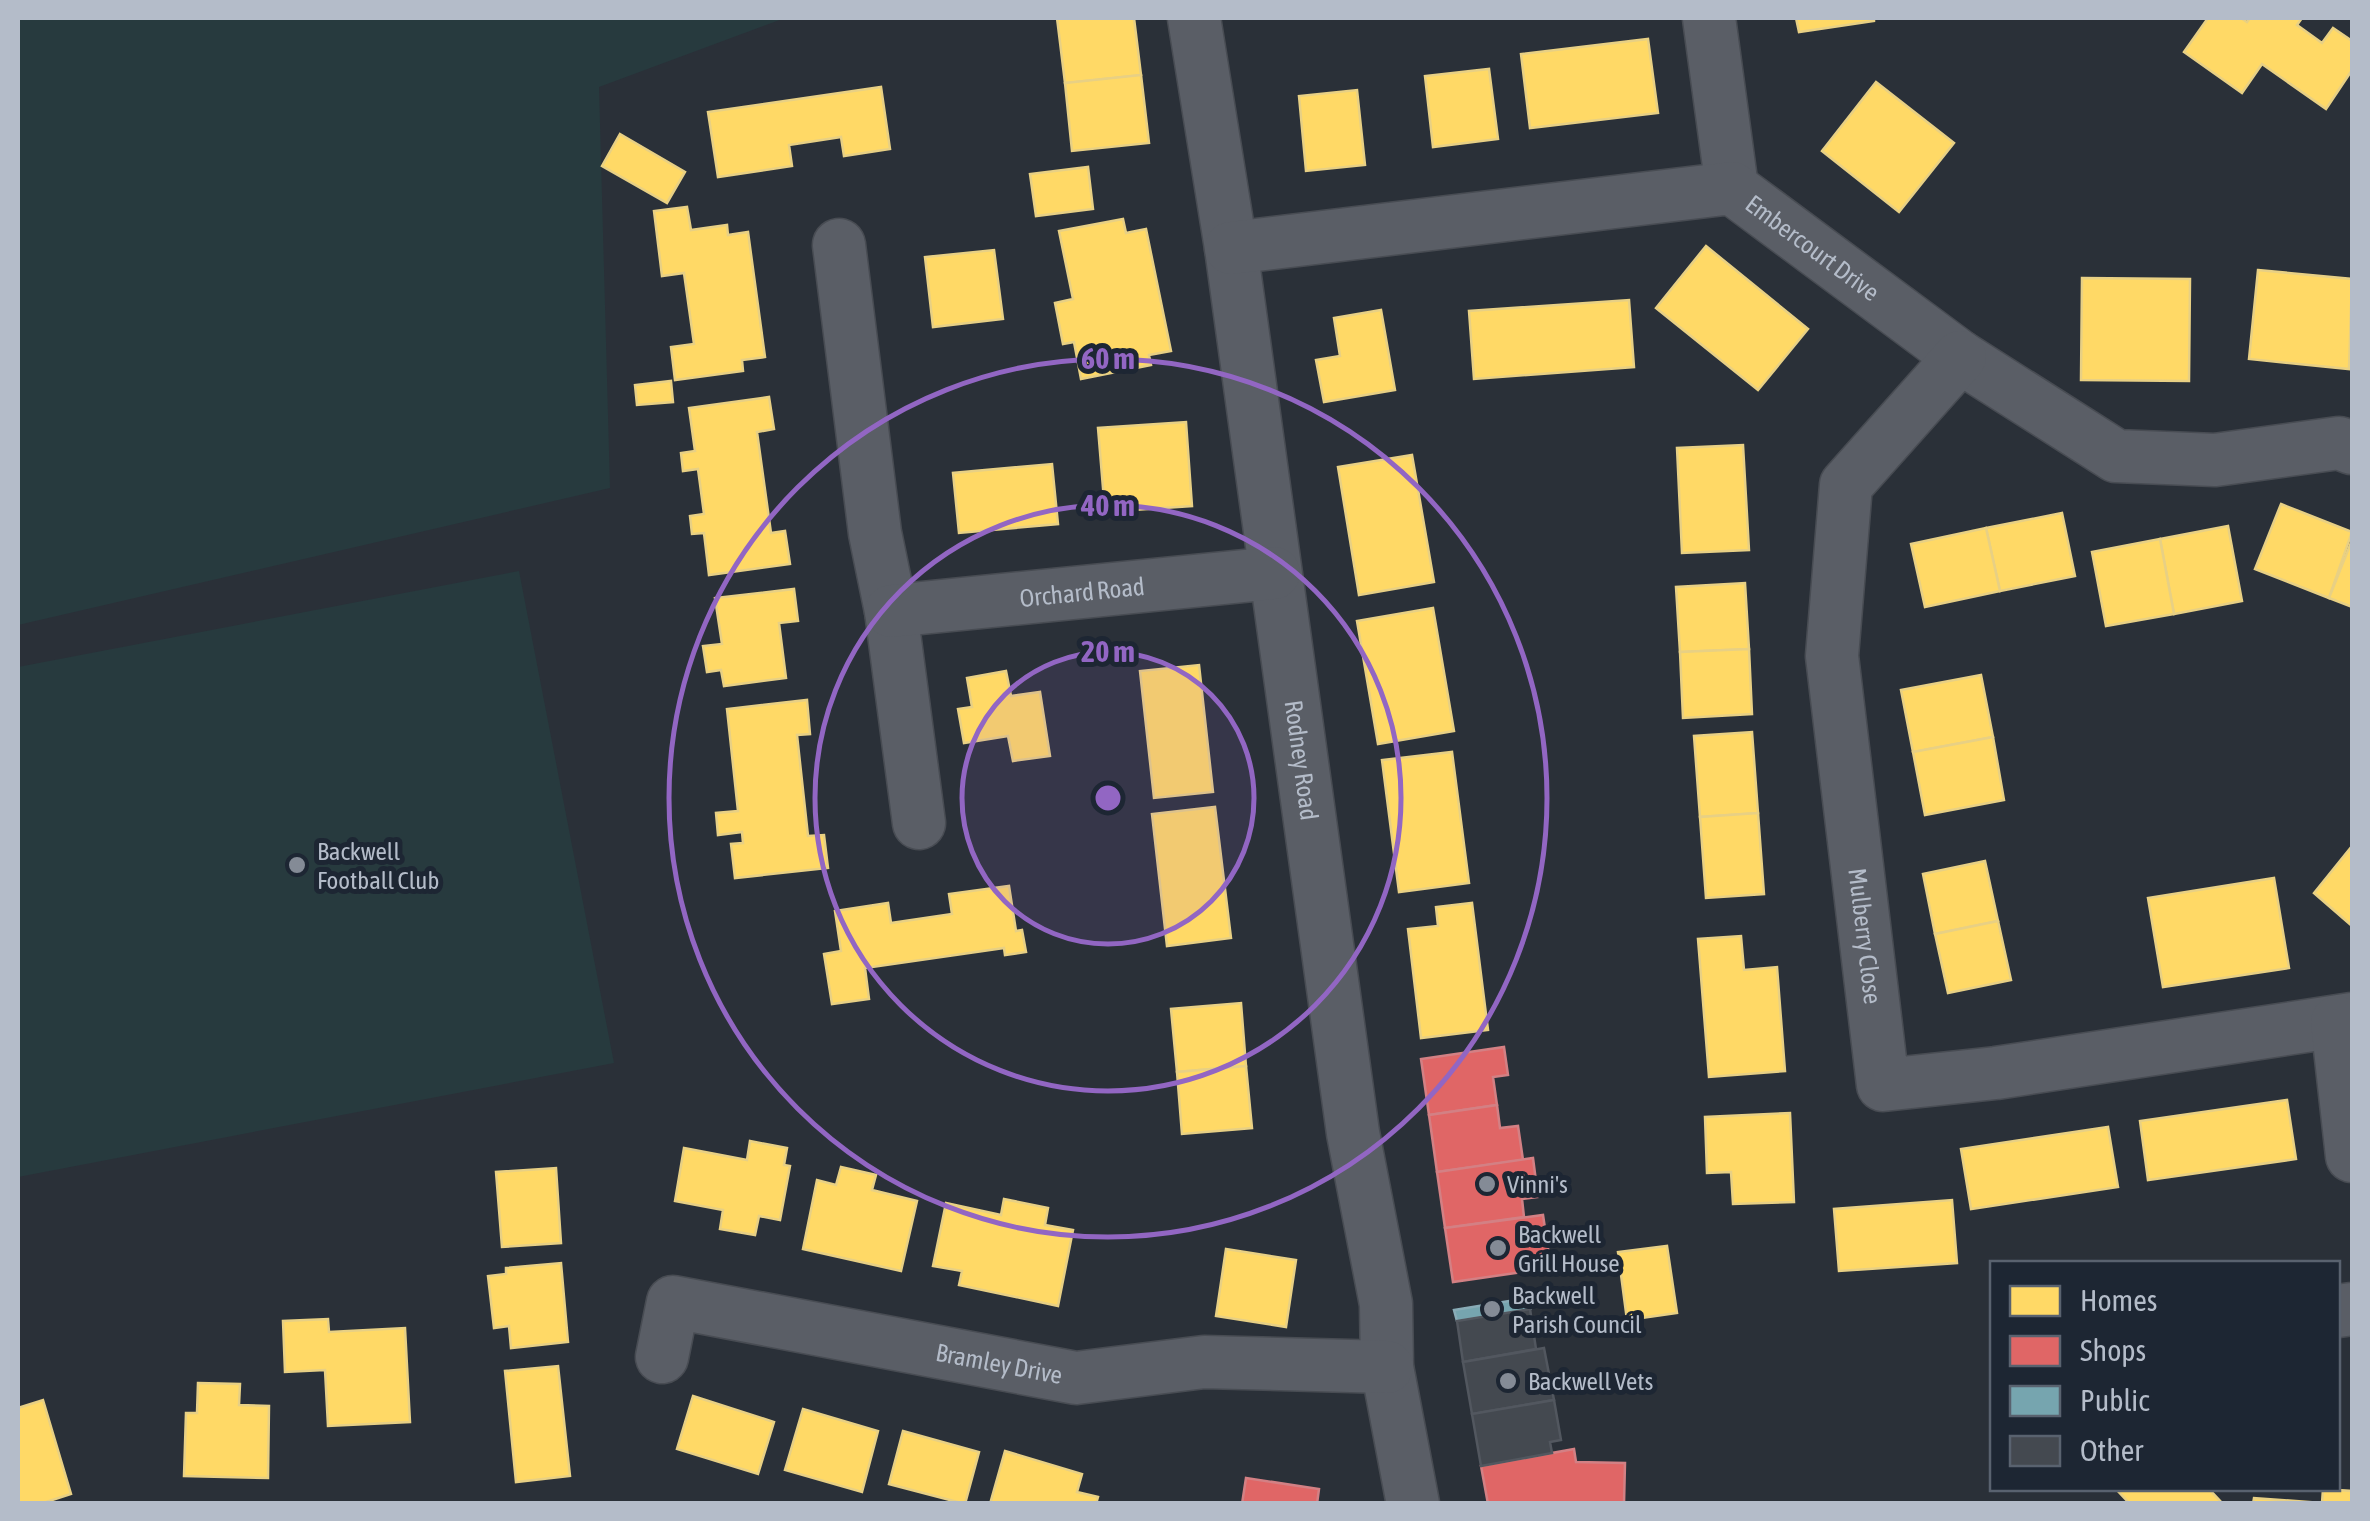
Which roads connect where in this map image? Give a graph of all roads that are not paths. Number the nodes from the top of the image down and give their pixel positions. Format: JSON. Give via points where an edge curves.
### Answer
{"nodes":[{"id":1,"x":1194,"y":18,"type":"edge"},
{"id":2,"x":1709,"y":18,"type":"edge"},
{"id":3,"x":1732,"y":188,"type":"junction"},
{"id":4,"x":840,"y":245,"type":"dead end"},
{"id":5,"x":1231,"y":248,"type":"junction"},
{"id":6,"x":1960,"y":357,"type":"junction"},
{"id":7,"x":2352,"y":448,"type":"edge"},
{"id":8,"x":1274,"y":573,"type":"junction"},
{"id":9,"x":890,"y":611,"type":"junction"},
{"id":10,"x":919,"y":823,"type":"dead end"},
{"id":11,"x":2345,"y":1021,"type":"edge"},
{"id":12,"x":2352,"y":1156,"type":"edge"},
{"id":13,"x":662,"y":1357,"type":"dead end"},
{"id":14,"x":1387,"y":1367,"type":"junction"},
{"id":15,"x":1414,"y":1504,"type":"edge"}],
"edges":[{"from":1,"to":5,"type":"street","name":"Rodney Road"},
{"from":2,"to":3,"type":"street"},
{"from":3,"to":5,"type":"street","name":"Embercourt Drive"},
{"from":3,"to":6,"type":"street","name":"Embercourt Drive"},
{"from":4,"to":9,"type":"street"},
{"from":5,"to":8,"type":"street","name":"Rodney Road"},
{"from":6,"to":7,"type":"street","name":"Embercourt Drive","via":[[2116,456],[2215,460],[2339,443]]},
{"from":6,"to":11,"type":"street","name":"Mulberry Close","via":[[1846,486],[1832,656],[1883,1086]]},
{"from":8,"to":9,"type":"street","name":"Orchard Road"},
{"from":8,"to":14,"type":"street","name":"Rodney Road","via":[[1352,1133],[1386,1304]]},
{"from":9,"to":10,"type":"street"},
{"from":11,"to":12,"type":"street"},
{"from":13,"to":14,"type":"street","name":"Bramley Drive","via":[[673,1302],[1076,1378],[1204,1362]]},
{"from":14,"to":15,"type":"street","name":"Rodney Road"}]}
